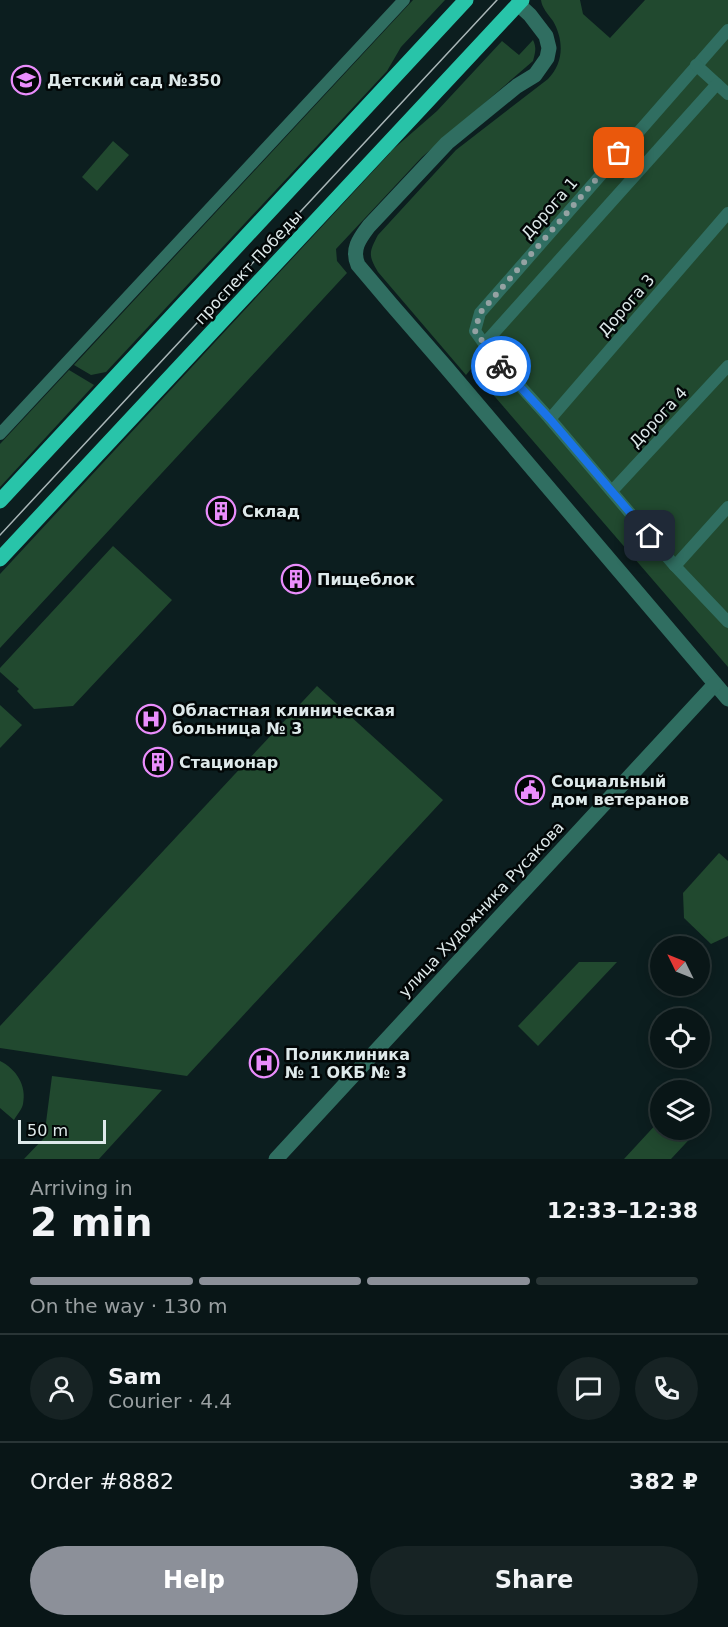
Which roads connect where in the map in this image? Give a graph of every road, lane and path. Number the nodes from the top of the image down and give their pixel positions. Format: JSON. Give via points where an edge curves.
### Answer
{"nodes":[{"id":1,"x":404,"y":0,"type":"edge"},
{"id":2,"x":466,"y":0,"type":"edge"},
{"id":3,"x":520,"y":2,"type":"edge"},
{"id":4,"x":728,"y":30,"type":"edge"},
{"id":5,"x":696,"y":65,"type":"junction"},
{"id":6,"x":717,"y":84,"type":"junction"},
{"id":7,"x":728,"y":94,"type":"edge"},
{"id":8,"x":728,"y":213,"type":"edge"},
{"id":9,"x":484,"y":344,"type":"junction"},
{"id":10,"x":728,"y":366,"type":"edge"},
{"id":11,"x":550,"y":419,"type":"junction"},
{"id":12,"x":0,"y":434,"type":"edge"},
{"id":13,"x":612,"y":490,"type":"junction"},
{"id":14,"x":0,"y":501,"type":"edge"},
{"id":15,"x":728,"y":507,"type":"edge"},
{"id":16,"x":0,"y":559,"type":"edge"},
{"id":17,"x":675,"y":566,"type":"junction"},
{"id":18,"x":728,"y":622,"type":"edge"},
{"id":19,"x":714,"y":684,"type":"junction"},
{"id":20,"x":728,"y":699,"type":"edge"},
{"id":21,"x":276,"y":1159,"type":"edge"}],
"edges":[{"from":1,"to":12,"type":"street"},
{"from":2,"to":14,"type":"main road","name":"проспект Победы"},
{"from":3,"to":16,"type":"main road","name":"проспект Победы"},
{"from":3,"to":19,"type":"street","via":[[546,36],[548,58],[535,75],[447,142],[369,226],[358,240],[355,259]]},
{"from":4,"to":5,"type":"street","name":"Дорога 1"},
{"from":5,"to":6,"type":"street"},
{"from":5,"to":9,"type":"street","name":"Дорога 1","via":[[480,313],[475,331]]},
{"from":6,"to":7,"type":"street"},
{"from":6,"to":9,"type":"street"},
{"from":8,"to":11,"type":"street","name":"Дорога 3"},
{"from":9,"to":11,"type":"street"},
{"from":10,"to":13,"type":"street","name":"Дорога 4"},
{"from":11,"to":13,"type":"street"},
{"from":13,"to":17,"type":"street"},
{"from":15,"to":17,"type":"street"},
{"from":17,"to":18,"type":"street"},
{"from":19,"to":20,"type":"street"},
{"from":19,"to":21,"type":"street","name":"улица Художника Русакова"}]}
